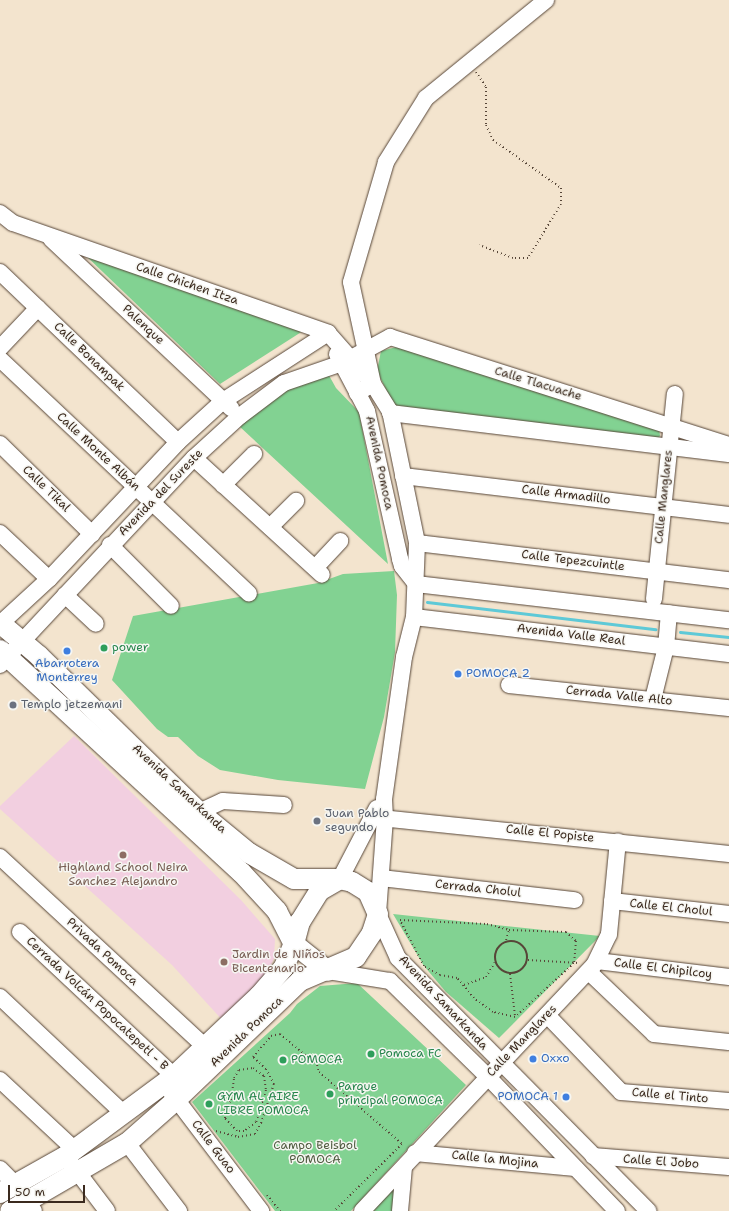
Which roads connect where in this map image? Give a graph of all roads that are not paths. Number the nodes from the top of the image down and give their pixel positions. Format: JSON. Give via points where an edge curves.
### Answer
{"nodes":[{"id":1,"x":546,"y":0,"type":"edge"},
{"id":2,"x":0,"y":213,"type":"edge"},
{"id":3,"x":46,"y":234,"type":"junction"},
{"id":4,"x":0,"y":272,"type":"edge"},
{"id":5,"x":38,"y":308,"type":"junction"},
{"id":6,"x":328,"y":333,"type":"junction"},
{"id":7,"x":0,"y":348,"type":"edge"},
{"id":8,"x":366,"y":350,"type":"junction"},
{"id":9,"x":0,"y":358,"type":"edge"},
{"id":10,"x":346,"y":361,"type":"junction"},
{"id":11,"x":373,"y":384,"type":"junction"},
{"id":12,"x":357,"y":393,"type":"junction"},
{"id":13,"x":675,"y":394,"type":"dead end"},
{"id":14,"x":223,"y":401,"type":"junction"},
{"id":15,"x":390,"y":413,"type":"junction"},
{"id":16,"x":240,"y":416,"type":"junction"},
{"id":17,"x":672,"y":426,"type":"junction"},
{"id":18,"x":178,"y":442,"type":"junction"},
{"id":19,"x":0,"y":444,"type":"edge"},
{"id":20,"x":729,"y":445,"type":"edge"},
{"id":21,"x":669,"y":447,"type":"junction"},
{"id":22,"x":254,"y":454,"type":"dead end"},
{"id":23,"x":729,"y":454,"type":"edge"},
{"id":24,"x":194,"y":458,"type":"junction"},
{"id":25,"x":403,"y":476,"type":"junction"},
{"id":26,"x":223,"y":485,"type":"junction"},
{"id":27,"x":134,"y":487,"type":"junction"},
{"id":28,"x":296,"y":501,"type":"dead end"},
{"id":29,"x":152,"y":502,"type":"junction"},
{"id":30,"x":663,"y":507,"type":"junction"},
{"id":31,"x":729,"y":515,"type":"edge"},
{"id":32,"x":270,"y":527,"type":"junction"},
{"id":33,"x":0,"y":533,"type":"edge"},
{"id":34,"x":92,"y":534,"type":"junction"},
{"id":35,"x":340,"y":541,"type":"dead end"},
{"id":36,"x":417,"y":543,"type":"junction"},
{"id":37,"x":110,"y":545,"type":"junction"},
{"id":38,"x":657,"y":571,"type":"junction"},
{"id":39,"x":49,"y":579,"type":"junction"},
{"id":40,"x":729,"y":580,"type":"edge"},
{"id":41,"x":416,"y":584,"type":"junction"},
{"id":42,"x":249,"y":594,"type":"dead end"},
{"id":43,"x":65,"y":595,"type":"junction"},
{"id":44,"x":654,"y":599,"type":"dead end"},
{"id":45,"x":171,"y":606,"type":"dead end"},
{"id":46,"x":669,"y":613,"type":"junction"},
{"id":47,"x":414,"y":617,"type":"junction"},
{"id":48,"x":729,"y":620,"type":"edge"},
{"id":49,"x":0,"y":624,"type":"edge"},
{"id":50,"x":96,"y":624,"type":"dead end"},
{"id":51,"x":23,"y":641,"type":"junction"},
{"id":52,"x":666,"y":647,"type":"junction"},
{"id":53,"x":729,"y":654,"type":"edge"},
{"id":54,"x":2,"y":658,"type":"edge"},
{"id":55,"x":509,"y":685,"type":"dead end"},
{"id":56,"x":654,"y":699,"type":"junction"},
{"id":57,"x":729,"y":708,"type":"edge"},
{"id":58,"x":122,"y":748,"type":"junction"},
{"id":59,"x":284,"y":806,"type":"dead end"},
{"id":60,"x":199,"y":812,"type":"junction"},
{"id":61,"x":378,"y":817,"type":"junction"},
{"id":62,"x":618,"y":841,"type":"junction"},
{"id":63,"x":729,"y":854,"type":"edge"},
{"id":64,"x":0,"y":857,"type":"edge"},
{"id":65,"x":381,"y":878,"type":"junction"},
{"id":66,"x":340,"y":879,"type":"junction"},
{"id":67,"x":575,"y":900,"type":"dead end"},
{"id":68,"x":612,"y":901,"type":"junction"},
{"id":69,"x":378,"y":914,"type":"junction"},
{"id":70,"x":729,"y":914,"type":"edge"},
{"id":71,"x":20,"y":932,"type":"dead end"},
{"id":72,"x":294,"y":944,"type":"junction"},
{"id":73,"x":593,"y":967,"type":"junction"},
{"id":74,"x":328,"y":971,"type":"junction"},
{"id":75,"x":729,"y":977,"type":"edge"},
{"id":76,"x":0,"y":997,"type":"edge"},
{"id":77,"x":547,"y":1015,"type":"junction"},
{"id":78,"x":250,"y":1016,"type":"junction"},
{"id":79,"x":729,"y":1042,"type":"edge"},
{"id":80,"x":205,"y":1047,"type":"junction"},
{"id":81,"x":500,"y":1064,"type":"junction"},
{"id":82,"x":488,"y":1077,"type":"junction"},
{"id":83,"x":0,"y":1080,"type":"edge"},
{"id":84,"x":169,"y":1080,"type":"junction"},
{"id":85,"x":176,"y":1100,"type":"junction"},
{"id":86,"x":729,"y":1101,"type":"edge"},
{"id":87,"x":124,"y":1114,"type":"junction"},
{"id":88,"x":127,"y":1143,"type":"junction"},
{"id":89,"x":70,"y":1153,"type":"junction"},
{"id":90,"x":416,"y":1153,"type":"junction"},
{"id":91,"x":593,"y":1156,"type":"junction"},
{"id":92,"x":404,"y":1166,"type":"junction"},
{"id":93,"x":729,"y":1167,"type":"edge"},
{"id":94,"x":575,"y":1168,"type":"junction"},
{"id":95,"x":0,"y":1169,"type":"edge"},
{"id":96,"x":77,"y":1172,"type":"junction"},
{"id":97,"x":617,"y":1180,"type":"junction"},
{"id":98,"x":8,"y":1188,"type":"edge"},
{"id":99,"x":602,"y":1196,"type":"junction"},
{"id":100,"x":24,"y":1208,"type":"edge"},
{"id":101,"x":107,"y":1211,"type":"edge"},
{"id":102,"x":179,"y":1211,"type":"edge"},
{"id":103,"x":261,"y":1211,"type":"edge"},
{"id":104,"x":362,"y":1211,"type":"edge"},
{"id":105,"x":400,"y":1211,"type":"edge"},
{"id":106,"x":617,"y":1211,"type":"edge"},
{"id":107,"x":648,"y":1211,"type":"edge"}],
"edges":[{"from":1,"to":8,"type":"street","via":[[426,98],[386,162],[351,282]]},
{"from":2,"to":3,"type":"street","name":"Calle Chichen Itza","via":[[13,223]]},
{"from":3,"to":6,"type":"street","name":"Calle Chichen Itza"},
{"from":3,"to":14,"type":"street","name":"Palenque"},
{"from":4,"to":5,"type":"street","name":"Calle Bonampak"},
{"from":5,"to":7,"type":"street"},
{"from":5,"to":18,"type":"street","name":"Calle Bonampak"},
{"from":6,"to":10,"type":"street","name":"Avenida Pomoca"},
{"from":6,"to":14,"type":"street","name":"Avenida del Sureste"},
{"from":8,"to":10,"type":"street","name":"Calle Tlacuache"},
{"from":8,"to":11,"type":"street"},
{"from":8,"to":17,"type":"street","name":"Calle Tlacuache","via":[[390,337]]},
{"from":9,"to":27,"type":"street","name":"Calle Monte Albán"},
{"from":10,"to":11,"type":"street","name":"Avenida Pomoca"},
{"from":10,"to":12,"type":"street","name":"Avenida Pomoca"},
{"from":10,"to":16,"type":"street","name":"Avenida del Sureste","via":[[284,383]]},
{"from":11,"to":12,"type":"street"},
{"from":11,"to":15,"type":"street","name":"Avenida Pomoca"},
{"from":12,"to":41,"type":"street","name":"Avenida Pomoca","via":[[367,411],[402,566]]},
{"from":13,"to":17,"type":"street","name":"Calle Manglares"},
{"from":14,"to":16,"type":"street","name":"Palenque"},
{"from":14,"to":18,"type":"street","name":"Avenida del Sureste"},
{"from":15,"to":21,"type":"street"},
{"from":15,"to":25,"type":"street","name":"Avenida Pomoca"},
{"from":16,"to":24,"type":"street","name":"Avenida del Sureste"},
{"from":17,"to":20,"type":"street","name":"Calle Tlacuache"},
{"from":17,"to":21,"type":"street","name":"Calle Manglares"},
{"from":18,"to":27,"type":"street","name":"Avenida del Sureste"},
{"from":19,"to":34,"type":"street","name":"Calle Tikal"},
{"from":21,"to":23,"type":"street"},
{"from":21,"to":30,"type":"street","name":"Calle Manglares"},
{"from":22,"to":26,"type":"street"},
{"from":24,"to":26,"type":"street"},
{"from":24,"to":29,"type":"street","name":"Avenida del Sureste"},
{"from":25,"to":30,"type":"street","name":"Calle Armadillo"},
{"from":25,"to":36,"type":"street","name":"Avenida Pomoca"},
{"from":26,"to":32,"type":"street"},
{"from":27,"to":29,"type":"street","name":"Calle Monte Albán"},
{"from":27,"to":34,"type":"street","name":"Avenida del Sureste"},
{"from":28,"to":32,"type":"street"},
{"from":29,"to":37,"type":"street","name":"Avenida del Sureste"},
{"from":29,"to":42,"type":"street","name":"Calle Monte Albán"},
{"from":30,"to":31,"type":"street","name":"Calle Armadillo"},
{"from":30,"to":38,"type":"street","name":"Calle Manglares"},
{"from":32,"to":35,"type":"street","via":[[318,572]]},
{"from":33,"to":39,"type":"street"},
{"from":34,"to":39,"type":"street","name":"Avenida del Sureste"},
{"from":36,"to":38,"type":"street","name":"Calle Tepezcuintle"},
{"from":36,"to":41,"type":"street","name":"Avenida Pomoca"},
{"from":37,"to":43,"type":"street","name":"Avenida del Sureste"},
{"from":37,"to":45,"type":"street"},
{"from":38,"to":40,"type":"street","name":"Calle Tepezcuintle"},
{"from":38,"to":44,"type":"street","name":"Calle Manglares"},
{"from":39,"to":49,"type":"street","name":"Avenida del Sureste"},
{"from":41,"to":46,"type":"street"},
{"from":41,"to":47,"type":"street","name":"Avenida Pomoca"},
{"from":43,"to":50,"type":"street"},
{"from":43,"to":51,"type":"street","name":"Avenida del Sureste"},
{"from":46,"to":48,"type":"street"},
{"from":46,"to":52,"type":"street"},
{"from":47,"to":52,"type":"street","name":"Avenida Valle Real"},
{"from":47,"to":61,"type":"street","name":"Avenida Pomoca","via":[[404,657],[384,799]]},
{"from":49,"to":51,"type":"main road","name":"Avenida Samarkanda"},
{"from":51,"to":54,"type":"street","name":"Avenida del Sureste"},
{"from":51,"to":58,"type":"main road","name":"Avenida Samarkanda"},
{"from":52,"to":53,"type":"street","name":"Avenida Valle Real"},
{"from":52,"to":56,"type":"street"},
{"from":54,"to":58,"type":"main road","name":"Avenida Samarkanda"},
{"from":55,"to":56,"type":"street","name":"Cerrada Valle Alto"},
{"from":56,"to":57,"type":"street","name":"Cerrada Valle Alto"},
{"from":58,"to":60,"type":"main road","name":"Avenida Samarkanda"},
{"from":58,"to":72,"type":"main road","name":"Avenida Samarkanda","via":[[277,910]]},
{"from":59,"to":60,"type":"street","via":[[223,801]]},
{"from":60,"to":66,"type":"main road","name":"Avenida Samarkanda","via":[[249,853],[294,880]]},
{"from":61,"to":62,"type":"street","name":"Calle El Popiste"},
{"from":61,"to":65,"type":"street","name":"Avenida Pomoca"},
{"from":61,"to":66,"type":"street","name":"Avenida Pomoca"},
{"from":62,"to":63,"type":"street","name":"Calle El Popiste"},
{"from":62,"to":68,"type":"street","name":"Calle Manglares"},
{"from":64,"to":80,"type":"street","name":"Privada Pomoca"},
{"from":65,"to":67,"type":"street","name":"Cerrada Cholul"},
{"from":65,"to":69,"type":"street","name":"Avenida Pomoca"},
{"from":66,"to":69,"type":"main road","name":"Avenida Samarkanda","via":[[368,892]]},
{"from":66,"to":72,"type":"main road","name":"Avenida Pomoca","via":[[319,892],[300,922]]},
{"from":68,"to":70,"type":"street","name":"Calle El Cholul"},
{"from":68,"to":73,"type":"street","name":"Calle Manglares","via":[[609,934]]},
{"from":69,"to":74,"type":"main road","name":"Avenida Pomoca","via":[[372,933],[356,957]]},
{"from":69,"to":81,"type":"street","name":"Avenida Samarkanda","via":[[398,958]]},
{"from":71,"to":84,"type":"street","name":"Cerrada Volcán Popocatepetl - B"},
{"from":72,"to":74,"type":"main road","name":"Avenida Samarkanda"},
{"from":72,"to":78,"type":"main road","name":"Avenida Pomoca","via":[[284,967]]},
{"from":73,"to":75,"type":"street","name":"Calle El Chipilcoy"},
{"from":73,"to":77,"type":"street","name":"Calle Manglares"},
{"from":73,"to":79,"type":"street","via":[[654,1034]]},
{"from":74,"to":78,"type":"main road","name":"Avenida Pomoca","via":[[300,981]]},
{"from":74,"to":82,"type":"street","name":"Avenida Samarkanda","via":[[390,981]]},
{"from":76,"to":87,"type":"street"},
{"from":77,"to":81,"type":"street","name":"Calle Manglares"},
{"from":77,"to":86,"type":"street","name":"Calle el Tinto","via":[[621,1092]]},
{"from":78,"to":80,"type":"main road","name":"Avenida Pomoca"},
{"from":78,"to":85,"type":"main road","name":"Avenida Pomoca"},
{"from":80,"to":84,"type":"main road","name":"Avenida Pomoca"},
{"from":81,"to":82,"type":"street","name":"Calle Manglares"},
{"from":81,"to":91,"type":"street","name":"Avenida Samarkanda"},
{"from":82,"to":90,"type":"street","name":"Calle Manglares"},
{"from":82,"to":94,"type":"street","name":"Avenida Samarkanda"},
{"from":83,"to":89,"type":"street"},
{"from":84,"to":85,"type":"street","name":"Calle Guao"},
{"from":84,"to":87,"type":"main road","name":"Avenida Pomoca"},
{"from":85,"to":88,"type":"main road","name":"Avenida Pomoca"},
{"from":85,"to":103,"type":"street","name":"Calle Guao"},
{"from":87,"to":89,"type":"main road","name":"Avenida Pomoca"},
{"from":88,"to":96,"type":"main road","name":"Avenida Pomoca"},
{"from":88,"to":102,"type":"street"},
{"from":89,"to":96,"type":"street"},
{"from":89,"to":98,"type":"main road","name":"Avenida Pomoca"},
{"from":90,"to":92,"type":"street","name":"Calle Manglares"},
{"from":90,"to":94,"type":"street","name":"Calle la Mojina"},
{"from":91,"to":93,"type":"street","name":"Calle El Jobo"},
{"from":91,"to":97,"type":"street","name":"Avenida Samarkanda"},
{"from":92,"to":104,"type":"street","name":"Calle Manglares"},
{"from":92,"to":105,"type":"street"},
{"from":94,"to":99,"type":"street","name":"Avenida Samarkanda"},
{"from":95,"to":98,"type":"street"},
{"from":96,"to":100,"type":"main road","name":"Avenida Pomoca"},
{"from":96,"to":101,"type":"street"},
{"from":97,"to":99,"type":"street"},
{"from":97,"to":107,"type":"street","name":"Avenida Samarkanda"},
{"from":99,"to":106,"type":"street","name":"Avenida Samarkanda"}]}
